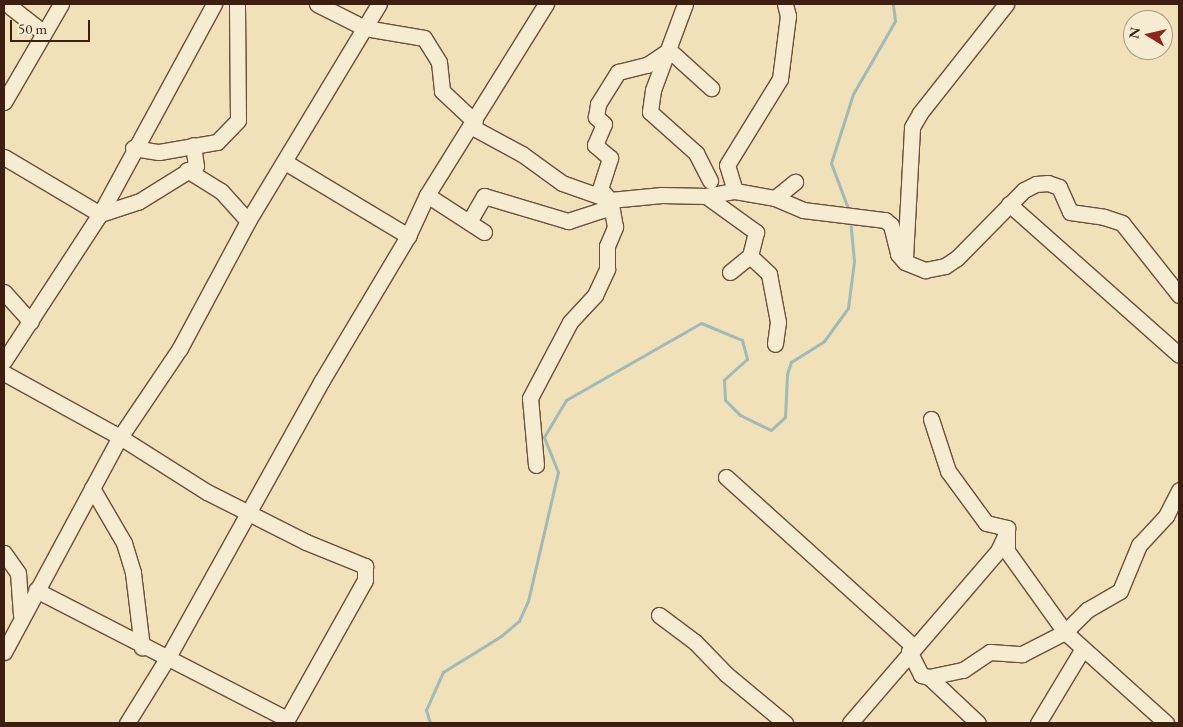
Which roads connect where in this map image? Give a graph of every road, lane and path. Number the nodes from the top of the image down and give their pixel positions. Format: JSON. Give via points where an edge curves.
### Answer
{"nodes":[{"id":1,"x":7,"y":4,"type":"edge"},
{"id":2,"x":61,"y":4,"type":"edge"},
{"id":3,"x":214,"y":4,"type":"edge"},
{"id":4,"x":237,"y":4,"type":"edge"},
{"id":5,"x":317,"y":4,"type":"edge"},
{"id":6,"x":379,"y":4,"type":"edge"},
{"id":7,"x":546,"y":4,"type":"edge"},
{"id":8,"x":685,"y":4,"type":"edge"},
{"id":9,"x":785,"y":4,"type":"edge"},
{"id":10,"x":1006,"y":4,"type":"edge"},
{"id":11,"x":365,"y":28,"type":"junction"},
{"id":12,"x":44,"y":33,"type":"junction"},
{"id":13,"x":669,"y":50,"type":"junction"},
{"id":14,"x":711,"y":88,"type":"dead end"},
{"id":15,"x":4,"y":102,"type":"edge"},
{"id":16,"x":474,"y":124,"type":"junction"},
{"id":17,"x":193,"y":145,"type":"junction"},
{"id":18,"x":133,"y":148,"type":"junction"},
{"id":19,"x":4,"y":157,"type":"edge"},
{"id":20,"x":285,"y":162,"type":"junction"},
{"id":21,"x":727,"y":169,"type":"junction"},
{"id":22,"x":187,"y":170,"type":"junction"},
{"id":23,"x":710,"y":181,"type":"junction"},
{"id":24,"x":795,"y":182,"type":"dead end"},
{"id":25,"x":735,"y":190,"type":"junction"},
{"id":26,"x":427,"y":195,"type":"junction"},
{"id":27,"x":688,"y":196,"type":"junction"},
{"id":28,"x":706,"y":196,"type":"junction"},
{"id":29,"x":774,"y":198,"type":"junction"},
{"id":30,"x":610,"y":200,"type":"junction"},
{"id":31,"x":1009,"y":204,"type":"junction"},
{"id":32,"x":100,"y":214,"type":"junction"},
{"id":33,"x":248,"y":221,"type":"junction"},
{"id":34,"x":469,"y":222,"type":"junction"},
{"id":35,"x":484,"y":232,"type":"dead end"},
{"id":36,"x":408,"y":236,"type":"junction"},
{"id":37,"x":750,"y":256,"type":"junction"},
{"id":38,"x":905,"y":262,"type":"junction"},
{"id":39,"x":730,"y":272,"type":"dead end"},
{"id":40,"x":4,"y":292,"type":"edge"},
{"id":41,"x":1179,"y":295,"type":"edge"},
{"id":42,"x":30,"y":322,"type":"junction"},
{"id":43,"x":775,"y":344,"type":"dead end"},
{"id":44,"x":1179,"y":356,"type":"edge"},
{"id":45,"x":4,"y":361,"type":"edge"},
{"id":46,"x":4,"y":373,"type":"edge"},
{"id":47,"x":931,"y":419,"type":"dead end"},
{"id":48,"x":120,"y":437,"type":"junction"},
{"id":49,"x":536,"y":465,"type":"dead end"},
{"id":50,"x":726,"y":477,"type":"dead end"},
{"id":51,"x":92,"y":488,"type":"junction"},
{"id":52,"x":1179,"y":490,"type":"edge"},
{"id":53,"x":249,"y":513,"type":"junction"},
{"id":54,"x":1007,"y":528,"type":"junction"},
{"id":55,"x":4,"y":553,"type":"edge"},
{"id":56,"x":36,"y":590,"type":"junction"},
{"id":57,"x":659,"y":615,"type":"dead end"},
{"id":58,"x":21,"y":619,"type":"junction"},
{"id":59,"x":1065,"y":632,"type":"junction"},
{"id":60,"x":142,"y":647,"type":"junction"},
{"id":61,"x":911,"y":648,"type":"junction"},
{"id":62,"x":1082,"y":650,"type":"junction"},
{"id":63,"x":4,"y":652,"type":"edge"},
{"id":64,"x":168,"y":657,"type":"junction"},
{"id":65,"x":929,"y":677,"type":"junction"},
{"id":66,"x":286,"y":721,"type":"edge"},
{"id":67,"x":127,"y":723,"type":"edge"},
{"id":68,"x":785,"y":723,"type":"edge"},
{"id":69,"x":850,"y":723,"type":"edge"},
{"id":70,"x":978,"y":723,"type":"edge"},
{"id":71,"x":1038,"y":723,"type":"edge"},
{"id":72,"x":1166,"y":723,"type":"edge"}],
"edges":[{"from":1,"to":12,"type":"street"},
{"from":2,"to":12,"type":"street"},
{"from":3,"to":18,"type":"street"},
{"from":4,"to":17,"type":"street","via":[[238,120],[217,142]]},
{"from":5,"to":11,"type":"street"},
{"from":6,"to":11,"type":"street"},
{"from":7,"to":16,"type":"street"},
{"from":8,"to":13,"type":"street"},
{"from":9,"to":21,"type":"street","via":[[788,16],[780,80],[752,127],[740,139]]},
{"from":10,"to":38,"type":"street","via":[[920,112],[912,127]]},
{"from":11,"to":16,"type":"street","via":[[424,38],[439,62],[442,91]]},
{"from":11,"to":20,"type":"street"},
{"from":12,"to":15,"type":"street"},
{"from":13,"to":14,"type":"street","via":[[691,66]]},
{"from":13,"to":23,"type":"street","via":[[653,90],[650,112],[696,152]]},
{"from":13,"to":30,"type":"street","via":[[647,65],[618,72],[598,104],[596,116],[604,124],[595,145],[610,158],[600,190]]},
{"from":16,"to":26,"type":"street"},
{"from":16,"to":30,"type":"street","via":[[562,183]]},
{"from":17,"to":18,"type":"street","via":[[159,152]]},
{"from":17,"to":22,"type":"street","via":[[196,166]]},
{"from":18,"to":32,"type":"street"},
{"from":19,"to":32,"type":"street"},
{"from":20,"to":33,"type":"street"},
{"from":20,"to":36,"type":"street"},
{"from":21,"to":23,"type":"street"},
{"from":21,"to":25,"type":"street"},
{"from":22,"to":32,"type":"street","via":[[138,202]]},
{"from":22,"to":33,"type":"street","via":[[221,191]]},
{"from":23,"to":27,"type":"street"},
{"from":24,"to":29,"type":"street"},
{"from":25,"to":28,"type":"street"},
{"from":25,"to":29,"type":"street"},
{"from":26,"to":34,"type":"street"},
{"from":26,"to":36,"type":"street"},
{"from":27,"to":28,"type":"street"},
{"from":27,"to":30,"type":"street"},
{"from":28,"to":37,"type":"street","via":[[756,232]]},
{"from":29,"to":38,"type":"street","via":[[803,210],[885,220],[890,225],[898,254]]},
{"from":30,"to":34,"type":"street","via":[[602,210],[568,221],[484,196]]},
{"from":30,"to":49,"type":"street","via":[[615,227],[606,246],[608,269],[595,295],[570,322],[530,398]]},
{"from":31,"to":38,"type":"street","via":[[966,250],[945,266],[925,270]]},
{"from":31,"to":41,"type":"street","via":[[1036,184],[1048,183],[1059,187],[1070,212],[1113,219],[1130,231]]},
{"from":31,"to":44,"type":"street"},
{"from":32,"to":42,"type":"street"},
{"from":33,"to":48,"type":"street","via":[[180,348]]},
{"from":34,"to":35,"type":"street"},
{"from":36,"to":53,"type":"street"},
{"from":37,"to":39,"type":"street"},
{"from":37,"to":43,"type":"street","via":[[769,274],[771,281],[778,322]]},
{"from":40,"to":42,"type":"street"},
{"from":42,"to":45,"type":"street"},
{"from":46,"to":48,"type":"street"},
{"from":47,"to":54,"type":"street","via":[[948,471],[986,523]]},
{"from":48,"to":51,"type":"street"},
{"from":48,"to":53,"type":"street","via":[[207,492]]},
{"from":50,"to":61,"type":"street"},
{"from":51,"to":56,"type":"street"},
{"from":51,"to":60,"type":"street","via":[[124,543],[133,573]]},
{"from":52,"to":59,"type":"street","via":[[1166,516],[1140,545],[1120,591],[1087,610]]},
{"from":53,"to":64,"type":"street"},
{"from":53,"to":66,"type":"street","via":[[306,542],[362,563],[367,572]]},
{"from":54,"to":59,"type":"street","via":[[1007,551]]},
{"from":54,"to":61,"type":"street","via":[[998,551]]},
{"from":55,"to":58,"type":"street","via":[[18,573]]},
{"from":56,"to":58,"type":"street"},
{"from":56,"to":60,"type":"street"},
{"from":57,"to":68,"type":"street","via":[[695,642],[726,674]]},
{"from":58,"to":63,"type":"street"},
{"from":59,"to":62,"type":"street"},
{"from":59,"to":65,"type":"street","via":[[1022,654],[990,652],[963,670]]},
{"from":60,"to":64,"type":"street"},
{"from":61,"to":65,"type":"street","via":[[921,675]]},
{"from":61,"to":69,"type":"street"},
{"from":62,"to":71,"type":"street"},
{"from":62,"to":72,"type":"street"},
{"from":64,"to":66,"type":"street"},
{"from":64,"to":67,"type":"street"},
{"from":65,"to":70,"type":"street"}]}
